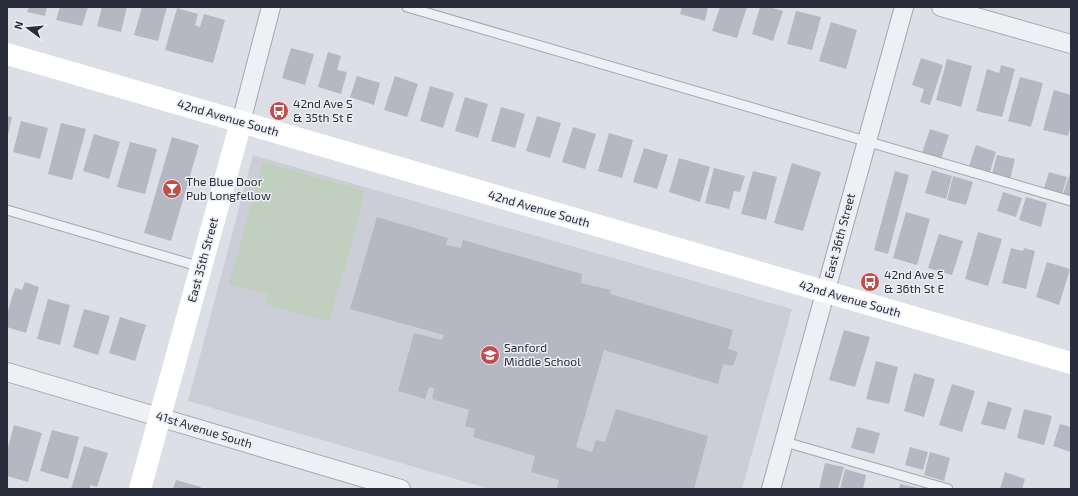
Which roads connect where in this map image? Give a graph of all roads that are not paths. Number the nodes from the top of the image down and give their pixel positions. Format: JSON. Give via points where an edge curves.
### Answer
{"nodes":[{"id":1,"x":271,"y":7,"type":"edge"},
{"id":2,"x":407,"y":7,"type":"edge"},
{"id":3,"x":904,"y":7,"type":"edge"},
{"id":4,"x":941,"y":7,"type":"edge"},
{"id":5,"x":1071,"y":44,"type":"edge"},
{"id":6,"x":7,"y":54,"type":"edge"},
{"id":7,"x":241,"y":122,"type":"junction"},
{"id":8,"x":866,"y":142,"type":"junction"},
{"id":9,"x":1071,"y":201,"type":"edge"},
{"id":10,"x":7,"y":210,"type":"edge"},
{"id":11,"x":201,"y":267,"type":"junction"},
{"id":12,"x":825,"y":292,"type":"junction"},
{"id":13,"x":1071,"y":363,"type":"edge"},
{"id":14,"x":7,"y":372,"type":"edge"},
{"id":15,"x":161,"y":416,"type":"junction"},
{"id":16,"x":785,"y":442,"type":"junction"},
{"id":17,"x":140,"y":489,"type":"edge"},
{"id":18,"x":401,"y":489,"type":"edge"},
{"id":19,"x":771,"y":489,"type":"edge"},
{"id":20,"x":948,"y":489,"type":"edge"}],
"edges":[{"from":1,"to":7,"type":"street","name":"East 35th Street"},
{"from":2,"to":8,"type":"lane"},
{"from":3,"to":8,"type":"street","name":"East 36th Street"},
{"from":4,"to":5,"type":"street"},
{"from":6,"to":7,"type":"street","name":"42nd Avenue South"},
{"from":7,"to":11,"type":"street","name":"East 35th Street"},
{"from":7,"to":12,"type":"street","name":"42nd Avenue South"},
{"from":8,"to":9,"type":"lane"},
{"from":8,"to":12,"type":"street","name":"East 36th Street"},
{"from":10,"to":11,"type":"lane"},
{"from":11,"to":15,"type":"street","name":"East 35th Street"},
{"from":12,"to":13,"type":"street","name":"42nd Avenue South"},
{"from":12,"to":16,"type":"street","name":"East 36th Street"},
{"from":14,"to":15,"type":"street","name":"41st Avenue South"},
{"from":15,"to":17,"type":"street","name":"East 35th Street"},
{"from":15,"to":18,"type":"street","name":"41st Avenue South"},
{"from":16,"to":19,"type":"street","name":"East 36th Street"},
{"from":16,"to":20,"type":"lane"}]}
